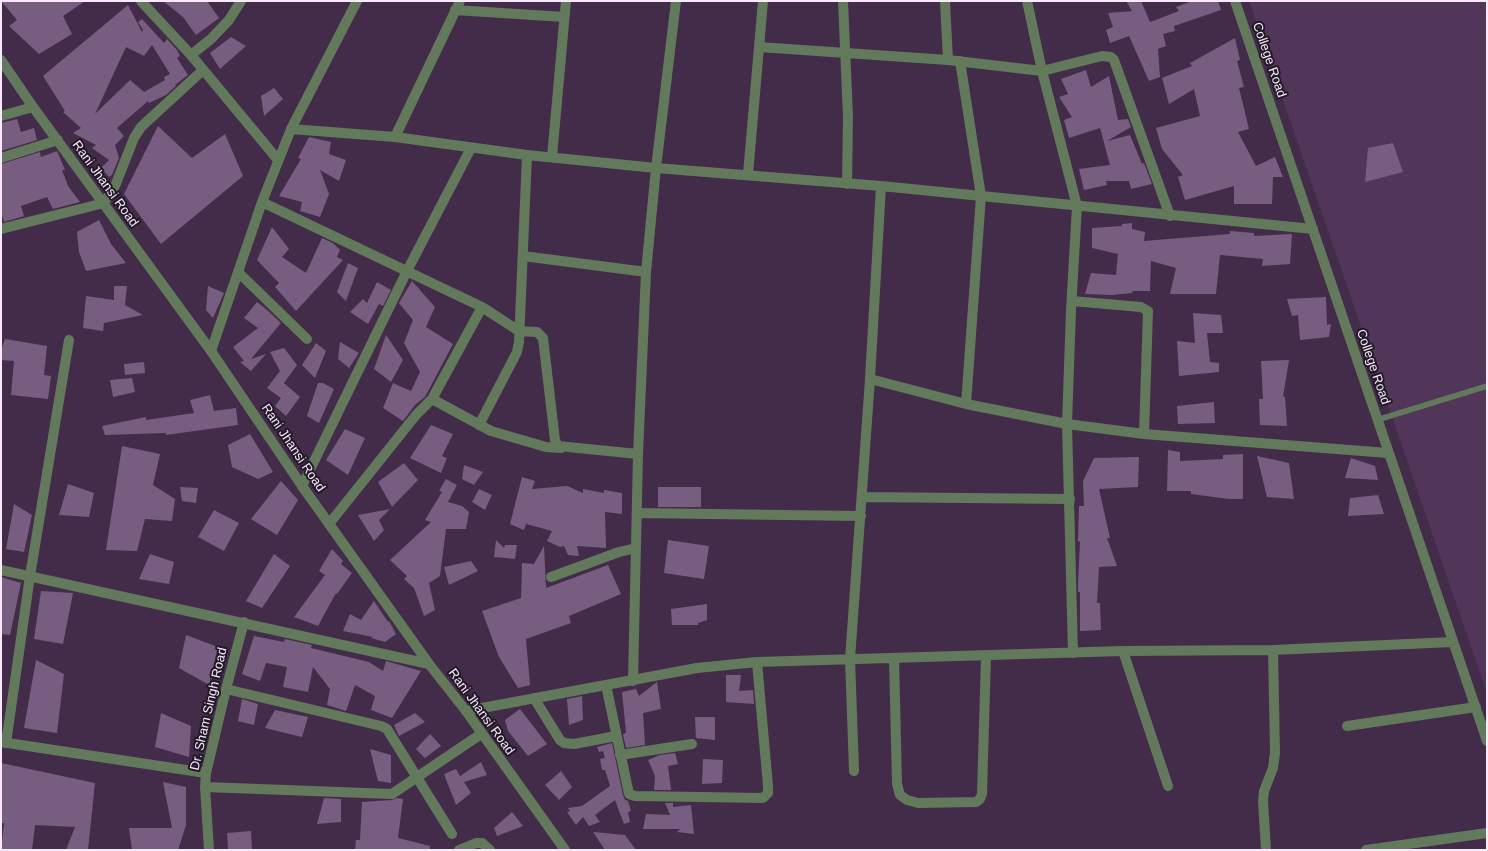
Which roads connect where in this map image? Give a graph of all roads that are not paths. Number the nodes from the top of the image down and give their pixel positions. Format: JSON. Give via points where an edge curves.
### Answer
{"nodes":[{"id":1,"x":141,"y":1,"type":"edge"},
{"id":2,"x":241,"y":1,"type":"edge"},
{"id":3,"x":357,"y":1,"type":"edge"},
{"id":4,"x":566,"y":1,"type":"edge"},
{"id":5,"x":676,"y":1,"type":"edge"},
{"id":6,"x":763,"y":1,"type":"edge"},
{"id":7,"x":843,"y":1,"type":"edge"},
{"id":8,"x":945,"y":1,"type":"edge"},
{"id":9,"x":1027,"y":1,"type":"edge"},
{"id":10,"x":1235,"y":1,"type":"edge"},
{"id":11,"x":457,"y":5,"type":"edge"},
{"id":12,"x":564,"y":17,"type":"junction"},
{"id":13,"x":759,"y":47,"type":"junction"},
{"id":14,"x":846,"y":52,"type":"junction"},
{"id":15,"x":191,"y":55,"type":"junction"},
{"id":16,"x":1,"y":60,"type":"edge"},
{"id":17,"x":948,"y":60,"type":"junction"},
{"id":18,"x":960,"y":61,"type":"junction"},
{"id":19,"x":203,"y":70,"type":"junction"},
{"id":20,"x":1042,"y":71,"type":"junction"},
{"id":21,"x":33,"y":107,"type":"junction"},
{"id":22,"x":1,"y":116,"type":"edge"},
{"id":23,"x":291,"y":129,"type":"junction"},
{"id":24,"x":395,"y":137,"type":"junction"},
{"id":25,"x":58,"y":140,"type":"junction"},
{"id":26,"x":471,"y":148,"type":"junction"},
{"id":27,"x":527,"y":155,"type":"junction"},
{"id":28,"x":552,"y":157,"type":"junction"},
{"id":29,"x":1,"y":158,"type":"edge"},
{"id":30,"x":278,"y":160,"type":"junction"},
{"id":31,"x":656,"y":168,"type":"junction"},
{"id":32,"x":748,"y":174,"type":"junction"},
{"id":33,"x":847,"y":184,"type":"junction"},
{"id":34,"x":881,"y":186,"type":"junction"},
{"id":35,"x":981,"y":196,"type":"junction"},
{"id":36,"x":262,"y":202,"type":"junction"},
{"id":37,"x":104,"y":203,"type":"junction"},
{"id":38,"x":1077,"y":206,"type":"junction"},
{"id":39,"x":1170,"y":216,"type":"junction"},
{"id":40,"x":1,"y":229,"type":"edge"},
{"id":41,"x":1313,"y":229,"type":"junction"},
{"id":42,"x":523,"y":256,"type":"junction"},
{"id":43,"x":407,"y":271,"type":"junction"},
{"id":44,"x":238,"y":272,"type":"junction"},
{"id":45,"x":646,"y":272,"type":"junction"},
{"id":46,"x":1072,"y":301,"type":"junction"},
{"id":47,"x":482,"y":307,"type":"junction"},
{"id":48,"x":519,"y":331,"type":"junction"},
{"id":49,"x":307,"y":339,"type":"dead end"},
{"id":50,"x":69,"y":340,"type":"dead end"},
{"id":51,"x":210,"y":351,"type":"junction"},
{"id":52,"x":870,"y":379,"type":"junction"},
{"id":53,"x":1487,"y":386,"type":"edge"},
{"id":54,"x":432,"y":399,"type":"junction"},
{"id":55,"x":966,"y":404,"type":"junction"},
{"id":56,"x":1377,"y":420,"type":"junction"},
{"id":57,"x":1067,"y":424,"type":"junction"},
{"id":58,"x":479,"y":425,"type":"junction"},
{"id":59,"x":1144,"y":434,"type":"junction"},
{"id":60,"x":561,"y":448,"type":"junction"},
{"id":61,"x":1388,"y":453,"type":"junction"},
{"id":62,"x":638,"y":454,"type":"junction"},
{"id":63,"x":302,"y":486,"type":"junction"},
{"id":64,"x":862,"y":497,"type":"junction"},
{"id":65,"x":1070,"y":499,"type":"junction"},
{"id":66,"x":638,"y":513,"type":"junction"},
{"id":67,"x":861,"y":516,"type":"junction"},
{"id":68,"x":329,"y":524,"type":"junction"},
{"id":69,"x":636,"y":548,"type":"junction"},
{"id":70,"x":1,"y":570,"type":"edge"},
{"id":71,"x":30,"y":576,"type":"junction"},
{"id":72,"x":551,"y":577,"type":"dead end"},
{"id":73,"x":244,"y":622,"type":"junction"},
{"id":74,"x":1453,"y":642,"type":"junction"},
{"id":75,"x":1274,"y":650,"type":"junction"},
{"id":76,"x":1123,"y":651,"type":"junction"},
{"id":77,"x":1073,"y":653,"type":"junction"},
{"id":78,"x":986,"y":656,"type":"junction"},
{"id":79,"x":850,"y":659,"type":"junction"},
{"id":80,"x":894,"y":659,"type":"junction"},
{"id":81,"x":757,"y":662,"type":"junction"},
{"id":82,"x":429,"y":664,"type":"junction"},
{"id":83,"x":633,"y":681,"type":"junction"},
{"id":84,"x":606,"y":685,"type":"junction"},
{"id":85,"x":226,"y":689,"type":"junction"},
{"id":86,"x":534,"y":698,"type":"junction"},
{"id":87,"x":1476,"y":708,"type":"junction"},
{"id":88,"x":466,"y":711,"type":"junction"},
{"id":89,"x":1347,"y":726,"type":"dead end"},
{"id":90,"x":481,"y":734,"type":"junction"},
{"id":91,"x":616,"y":736,"type":"junction"},
{"id":92,"x":1487,"y":741,"type":"edge"},
{"id":93,"x":3,"y":742,"type":"edge"},
{"id":94,"x":692,"y":744,"type":"dead end"},
{"id":95,"x":620,"y":755,"type":"junction"},
{"id":96,"x":854,"y":771,"type":"dead end"},
{"id":97,"x":206,"y":773,"type":"junction"},
{"id":98,"x":418,"y":777,"type":"junction"},
{"id":99,"x":1168,"y":786,"type":"dead end"},
{"id":100,"x":205,"y":787,"type":"junction"},
{"id":101,"x":1487,"y":833,"type":"edge"},
{"id":102,"x":452,"y":834,"type":"dead end"},
{"id":103,"x":208,"y":850,"type":"edge"},
{"id":104,"x":459,"y":850,"type":"edge"},
{"id":105,"x":490,"y":850,"type":"edge"},
{"id":106,"x":565,"y":850,"type":"edge"},
{"id":107,"x":1266,"y":850,"type":"edge"},
{"id":108,"x":1366,"y":850,"type":"edge"}],
"edges":[{"from":1,"to":15,"type":"street"},
{"from":2,"to":15,"type":"street","via":[[229,20]]},
{"from":3,"to":23,"type":"street"},
{"from":4,"to":12,"type":"street"},
{"from":5,"to":31,"type":"street"},
{"from":6,"to":13,"type":"street"},
{"from":7,"to":14,"type":"street"},
{"from":8,"to":17,"type":"street"},
{"from":9,"to":20,"type":"street"},
{"from":10,"to":41,"type":"street","name":"College Road"},
{"from":11,"to":12,"type":"street"},
{"from":11,"to":24,"type":"street"},
{"from":12,"to":28,"type":"street"},
{"from":13,"to":14,"type":"street"},
{"from":13,"to":32,"type":"street"},
{"from":14,"to":17,"type":"street"},
{"from":14,"to":33,"type":"street"},
{"from":15,"to":19,"type":"street"},
{"from":16,"to":21,"type":"street","name":"Rani Jhansi Road"},
{"from":17,"to":18,"type":"street"},
{"from":18,"to":20,"type":"street"},
{"from":18,"to":35,"type":"street"},
{"from":19,"to":30,"type":"street"},
{"from":19,"to":37,"type":"street","via":[[141,127],[115,186]]},
{"from":20,"to":38,"type":"street"},
{"from":20,"to":39,"type":"street","via":[[1102,56],[1114,60]]},
{"from":21,"to":22,"type":"street"},
{"from":21,"to":25,"type":"street","name":"Rani Jhansi Road"},
{"from":23,"to":24,"type":"street"},
{"from":23,"to":30,"type":"street"},
{"from":24,"to":26,"type":"street"},
{"from":25,"to":29,"type":"street"},
{"from":25,"to":37,"type":"street","name":"Rani Jhansi Road"},
{"from":26,"to":27,"type":"street"},
{"from":26,"to":43,"type":"street"},
{"from":27,"to":28,"type":"street"},
{"from":27,"to":42,"type":"street"},
{"from":28,"to":31,"type":"street"},
{"from":30,"to":36,"type":"street"},
{"from":31,"to":32,"type":"street"},
{"from":31,"to":45,"type":"street"},
{"from":32,"to":33,"type":"street"},
{"from":33,"to":34,"type":"street"},
{"from":34,"to":35,"type":"street"},
{"from":34,"to":52,"type":"street"},
{"from":35,"to":38,"type":"street"},
{"from":35,"to":55,"type":"street"},
{"from":36,"to":43,"type":"street"},
{"from":36,"to":44,"type":"street"},
{"from":37,"to":40,"type":"street"},
{"from":37,"to":51,"type":"street","name":"Rani Jhansi Road"},
{"from":38,"to":39,"type":"street"},
{"from":38,"to":46,"type":"street"},
{"from":39,"to":41,"type":"street"},
{"from":41,"to":56,"type":"street","name":"College Road"},
{"from":42,"to":45,"type":"street"},
{"from":42,"to":48,"type":"street"},
{"from":43,"to":47,"type":"street"},
{"from":43,"to":63,"type":"street"},
{"from":44,"to":49,"type":"street"},
{"from":44,"to":51,"type":"street"},
{"from":45,"to":62,"type":"street"},
{"from":46,"to":57,"type":"street"},
{"from":46,"to":59,"type":"street","via":[[1141,307],[1148,311]]},
{"from":47,"to":48,"type":"street"},
{"from":47,"to":54,"type":"street"},
{"from":48,"to":58,"type":"street","via":[[517,352]]},
{"from":48,"to":60,"type":"street","via":[[537,332],[543,338],[555,440]]},
{"from":50,"to":71,"type":"street"},
{"from":51,"to":63,"type":"street","name":"Rani Jhansi Road"},
{"from":52,"to":55,"type":"street"},
{"from":52,"to":64,"type":"street"},
{"from":53,"to":56,"type":"lane"},
{"from":54,"to":58,"type":"street"},
{"from":54,"to":68,"type":"street","via":[[416,415]]},
{"from":55,"to":57,"type":"street"},
{"from":56,"to":61,"type":"street","name":"College Road"},
{"from":57,"to":59,"type":"street"},
{"from":57,"to":65,"type":"street"},
{"from":58,"to":60,"type":"street","via":[[496,433],[546,447]]},
{"from":59,"to":61,"type":"street"},
{"from":60,"to":62,"type":"street"},
{"from":61,"to":74,"type":"street","name":"College Road"},
{"from":62,"to":66,"type":"street"},
{"from":63,"to":68,"type":"street","name":"Rani Jhansi Road"},
{"from":64,"to":65,"type":"street"},
{"from":64,"to":67,"type":"street"},
{"from":65,"to":77,"type":"street"},
{"from":66,"to":67,"type":"street"},
{"from":66,"to":69,"type":"street"},
{"from":67,"to":79,"type":"street"},
{"from":68,"to":82,"type":"street","name":"Rani Jhansi Road"},
{"from":69,"to":72,"type":"street","via":[[618,552]]},
{"from":69,"to":83,"type":"street"},
{"from":70,"to":71,"type":"street"},
{"from":71,"to":73,"type":"street"},
{"from":71,"to":93,"type":"street"},
{"from":73,"to":82,"type":"street"},
{"from":73,"to":85,"type":"street","name":"Dr. Sham Singh Road"},
{"from":74,"to":75,"type":"street"},
{"from":74,"to":87,"type":"street","name":"College Road"},
{"from":75,"to":76,"type":"street"},
{"from":75,"to":107,"type":"street","via":[[1275,753],[1263,801]]},
{"from":76,"to":77,"type":"street"},
{"from":76,"to":99,"type":"street"},
{"from":77,"to":78,"type":"street"},
{"from":78,"to":80,"type":"street"},
{"from":78,"to":80,"type":"street","via":[[982,794],[976,802],[918,803],[900,795],[897,784]]},
{"from":79,"to":80,"type":"street"},
{"from":79,"to":81,"type":"street"},
{"from":79,"to":96,"type":"street"},
{"from":81,"to":83,"type":"street","via":[[697,668]]},
{"from":81,"to":95,"type":"street","via":[[768,786],[768,793],[763,798],[635,796],[630,794],[627,788]]},
{"from":82,"to":88,"type":"street","name":"Rani Jhansi Road"},
{"from":83,"to":84,"type":"street"},
{"from":84,"to":86,"type":"street"},
{"from":84,"to":91,"type":"street"},
{"from":85,"to":97,"type":"street","name":"Dr. Sham Singh Road"},
{"from":85,"to":98,"type":"street","via":[[381,726],[392,735]]},
{"from":86,"to":88,"type":"street"},
{"from":86,"to":91,"type":"street","via":[[564,743],[574,744]]},
{"from":87,"to":89,"type":"street"},
{"from":87,"to":92,"type":"street","name":"College Road"},
{"from":88,"to":90,"type":"street","name":"Rani Jhansi Road"},
{"from":90,"to":98,"type":"street"},
{"from":90,"to":106,"type":"street","name":"Rani Jhansi Road"},
{"from":91,"to":95,"type":"street"},
{"from":93,"to":97,"type":"street"},
{"from":94,"to":95,"type":"street"},
{"from":97,"to":100,"type":"street","name":"Dr. Sham Singh Road"},
{"from":98,"to":100,"type":"street","via":[[398,791],[386,795]]},
{"from":98,"to":102,"type":"street"},
{"from":100,"to":103,"type":"street","name":"Dr. Sham Singh Road"},
{"from":101,"to":108,"type":"street"},
{"from":104,"to":105,"type":"street","via":[[482,843]]}]}
